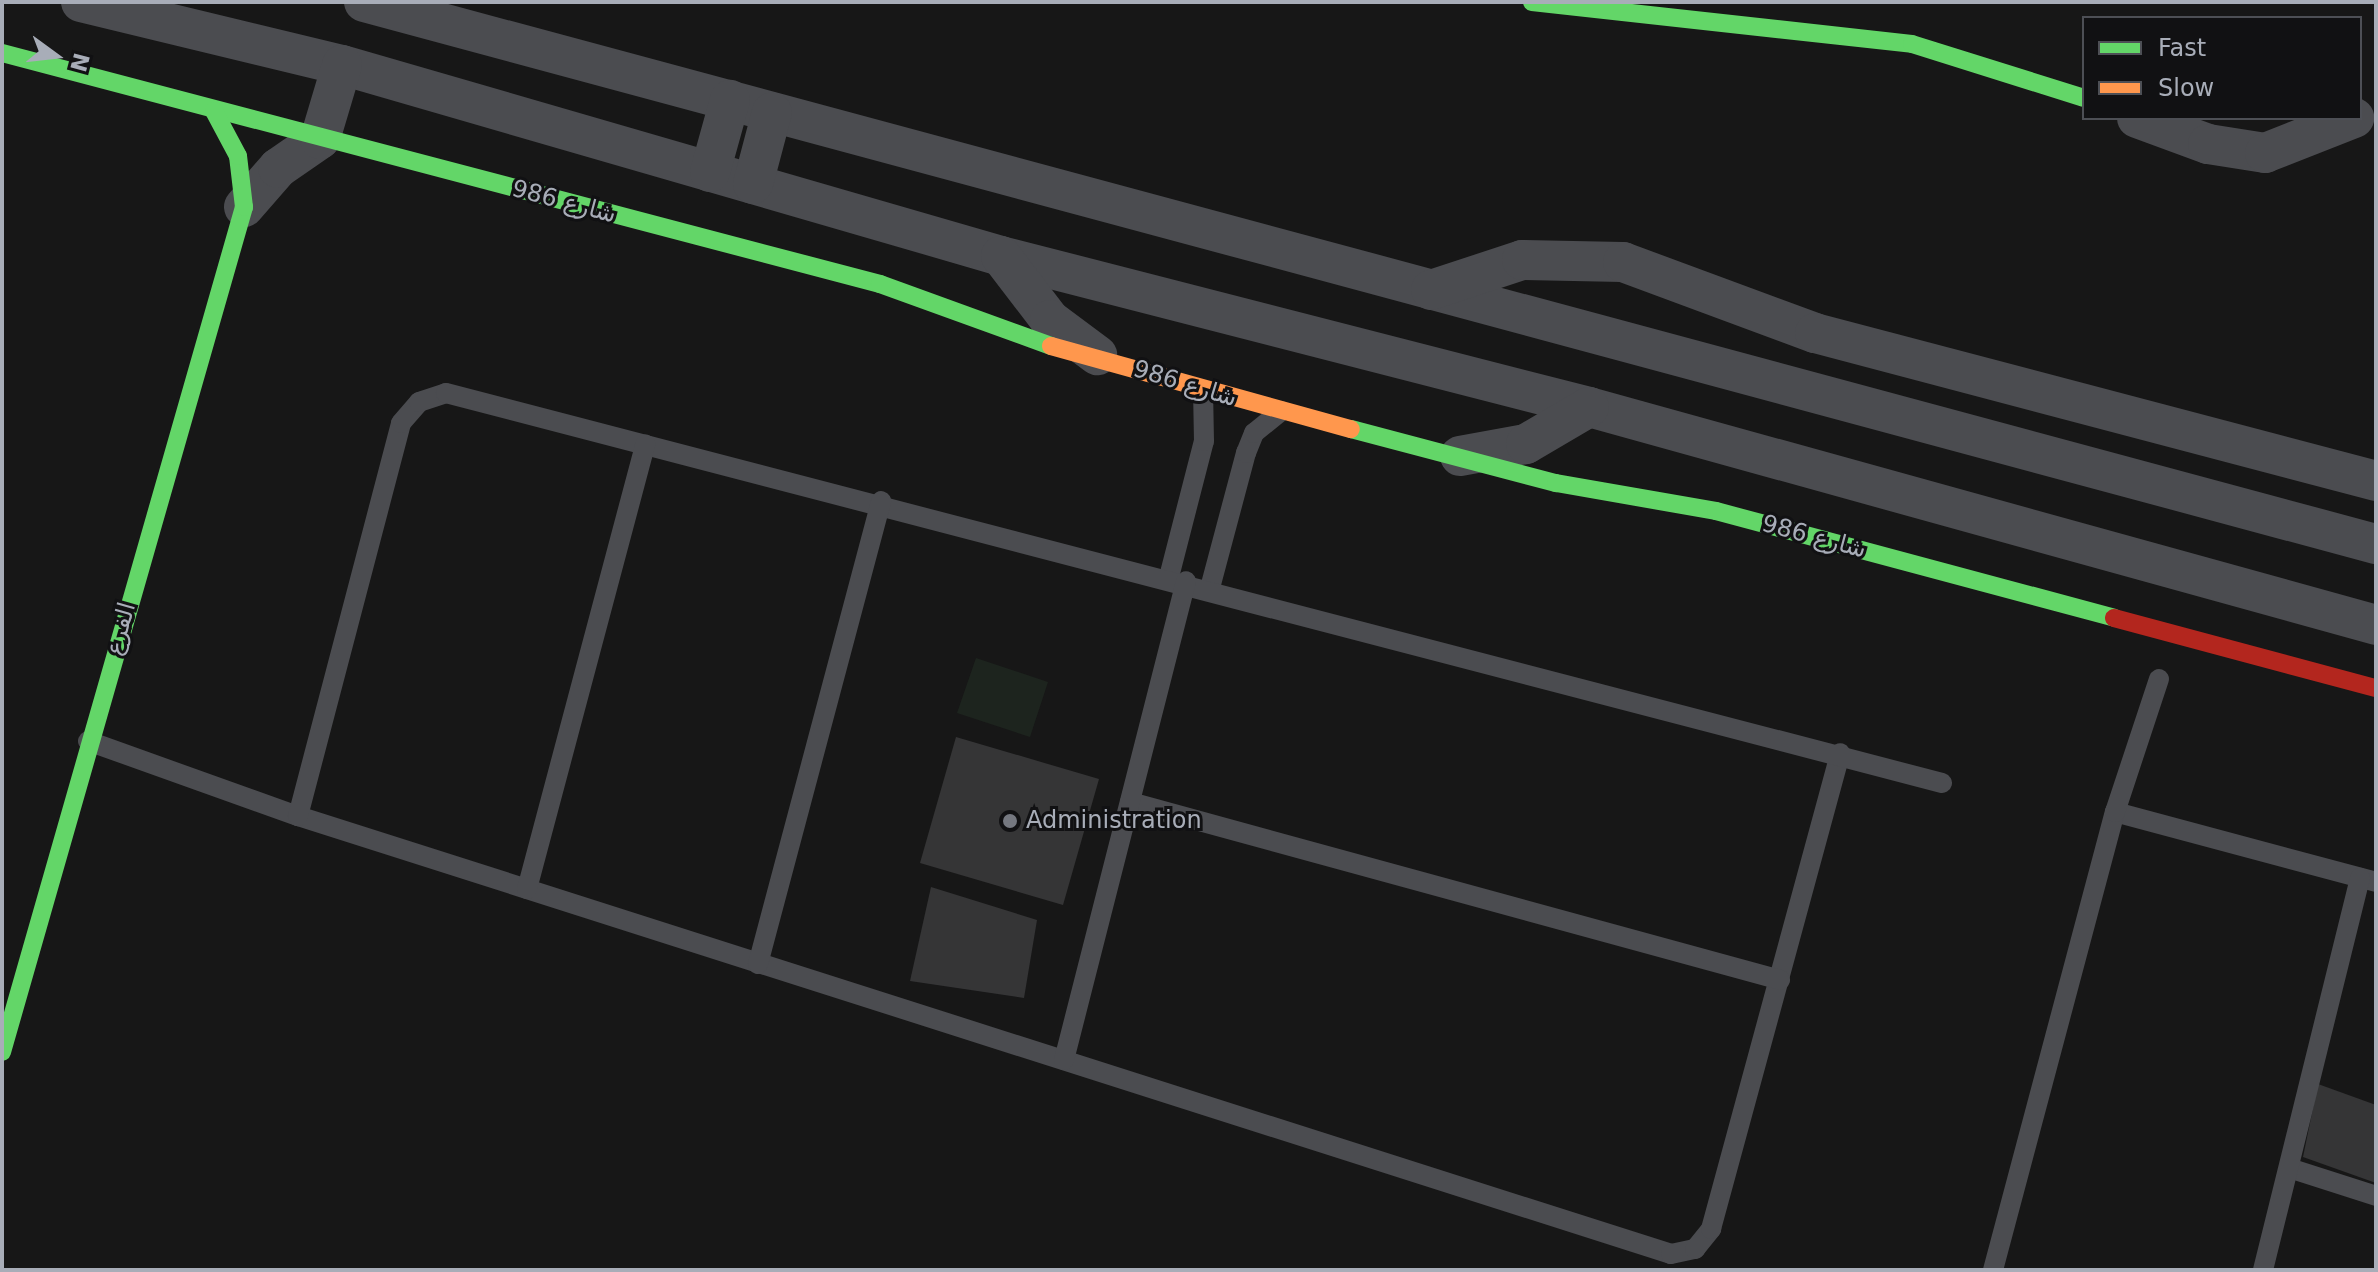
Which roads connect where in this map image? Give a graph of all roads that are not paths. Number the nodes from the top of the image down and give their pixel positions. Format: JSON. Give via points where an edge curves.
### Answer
{"nodes":[{"id":1,"x":81,"y":2,"type":"edge"},
{"id":2,"x":364,"y":2,"type":"edge"},
{"id":3,"x":1532,"y":2,"type":"edge"},
{"id":4,"x":2,"y":53,"type":"edge"},
{"id":5,"x":342,"y":65,"type":"junction"},
{"id":6,"x":2082,"y":97,"type":"edge"},
{"id":7,"x":730,"y":100,"type":"junction"},
{"id":8,"x":214,"y":111,"type":"junction"},
{"id":9,"x":772,"y":112,"type":"junction"},
{"id":10,"x":2142,"y":120,"type":"edge"},
{"id":11,"x":2349,"y":120,"type":"edge"},
{"id":12,"x":320,"y":139,"type":"junction"},
{"id":13,"x":710,"y":172,"type":"junction"},
{"id":14,"x":753,"y":184,"type":"junction"},
{"id":15,"x":244,"y":207,"type":"junction"},
{"id":16,"x":1001,"y":256,"type":"junction"},
{"id":17,"x":1431,"y":290,"type":"junction"},
{"id":18,"x":1104,"y":359,"type":"junction"},
{"id":19,"x":1203,"y":390,"type":"junction"},
{"id":20,"x":1589,"y":407,"type":"junction"},
{"id":21,"x":1281,"y":411,"type":"junction"},
{"id":22,"x":645,"y":444,"type":"junction"},
{"id":23,"x":1456,"y":456,"type":"junction"},
{"id":24,"x":2376,"y":481,"type":"edge"},
{"id":25,"x":881,"y":501,"type":"junction"},
{"id":26,"x":2376,"y":544,"type":"edge"},
{"id":27,"x":1178,"y":579,"type":"junction"},
{"id":28,"x":1210,"y":588,"type":"junction"},
{"id":29,"x":2376,"y":625,"type":"edge"},
{"id":30,"x":2159,"y":679,"type":"dead end"},
{"id":31,"x":2376,"y":688,"type":"edge"},
{"id":32,"x":88,"y":741,"type":"junction"},
{"id":33,"x":1840,"y":753,"type":"junction"},
{"id":34,"x":1942,"y":783,"type":"dead end"},
{"id":35,"x":1130,"y":802,"type":"junction"},
{"id":36,"x":2115,"y":812,"type":"junction"},
{"id":37,"x":298,"y":816,"type":"junction"},
{"id":38,"x":2368,"y":880,"type":"edge"},
{"id":39,"x":527,"y":889,"type":"junction"},
{"id":40,"x":758,"y":964,"type":"junction"},
{"id":41,"x":1780,"y":980,"type":"junction"},
{"id":42,"x":2,"y":1052,"type":"edge"},
{"id":43,"x":1064,"y":1060,"type":"junction"},
{"id":44,"x":2289,"y":1168,"type":"junction"},
{"id":45,"x":2376,"y":1196,"type":"edge"},
{"id":46,"x":1993,"y":1270,"type":"edge"},
{"id":47,"x":2263,"y":1270,"type":"edge"}],
"edges":[{"from":1,"to":5,"type":"street"},
{"from":2,"to":7,"type":"street"},
{"from":3,"to":6,"type":"street","via":[[1912,44]]},
{"from":4,"to":8,"type":"street","name":"شارع 986"},
{"from":5,"to":12,"type":"street"},
{"from":5,"to":13,"type":"street"},
{"from":7,"to":9,"type":"street"},
{"from":7,"to":13,"type":"street"},
{"from":8,"to":12,"type":"street","name":"شارع 986"},
{"from":8,"to":15,"type":"street","name":"الفرع","via":[[238,156]]},
{"from":9,"to":14,"type":"street"},
{"from":9,"to":17,"type":"street"},
{"from":10,"to":11,"type":"street","via":[[2208,144],[2265,153]]},
{"from":12,"to":15,"type":"street","name":"الفرع","via":[[278,168]]},
{"from":12,"to":18,"type":"street","name":"شارع 986","via":[[880,284],[995,330]]},
{"from":13,"to":14,"type":"street"},
{"from":14,"to":16,"type":"street"},
{"from":15,"to":32,"type":"street","name":"الفرع"},
{"from":16,"to":18,"type":"street","via":[[1050,320]]},
{"from":16,"to":20,"type":"street"},
{"from":17,"to":24,"type":"street","via":[[1522,260],[1623,262],[1815,333]]},
{"from":17,"to":26,"type":"street"},
{"from":18,"to":19,"type":"street","name":"شارع 986"},
{"from":19,"to":21,"type":"street","name":"شارع 986"},
{"from":19,"to":27,"type":"lane","via":[[1204,441]]},
{"from":20,"to":23,"type":"street","via":[[1526,444]]},
{"from":20,"to":29,"type":"street"},
{"from":21,"to":23,"type":"street","name":"شارع 986"},
{"from":21,"to":28,"type":"lane","via":[[1254,433]]},
{"from":22,"to":25,"type":"lane"},
{"from":22,"to":37,"type":"lane","via":[[460,394],[432,395],[409,411]]},
{"from":22,"to":39,"type":"lane"},
{"from":23,"to":31,"type":"street","name":"شارع 986","via":[[1599,492],[1716,511]]},
{"from":25,"to":27,"type":"lane"},
{"from":25,"to":40,"type":"lane"},
{"from":27,"to":28,"type":"lane"},
{"from":27,"to":35,"type":"lane"},
{"from":28,"to":33,"type":"lane"},
{"from":30,"to":36,"type":"lane"},
{"from":32,"to":37,"type":"lane"},
{"from":32,"to":42,"type":"street","name":"الفرع"},
{"from":33,"to":34,"type":"lane"},
{"from":33,"to":41,"type":"lane"},
{"from":35,"to":41,"type":"lane"},
{"from":35,"to":43,"type":"lane"},
{"from":36,"to":38,"type":"lane"},
{"from":36,"to":46,"type":"lane"},
{"from":37,"to":39,"type":"lane"},
{"from":38,"to":44,"type":"lane"},
{"from":39,"to":40,"type":"lane"},
{"from":40,"to":43,"type":"lane"},
{"from":41,"to":43,"type":"lane","via":[[1711,1229],[1695,1249],[1671,1254]]},
{"from":44,"to":45,"type":"lane"},
{"from":44,"to":47,"type":"lane"}]}
